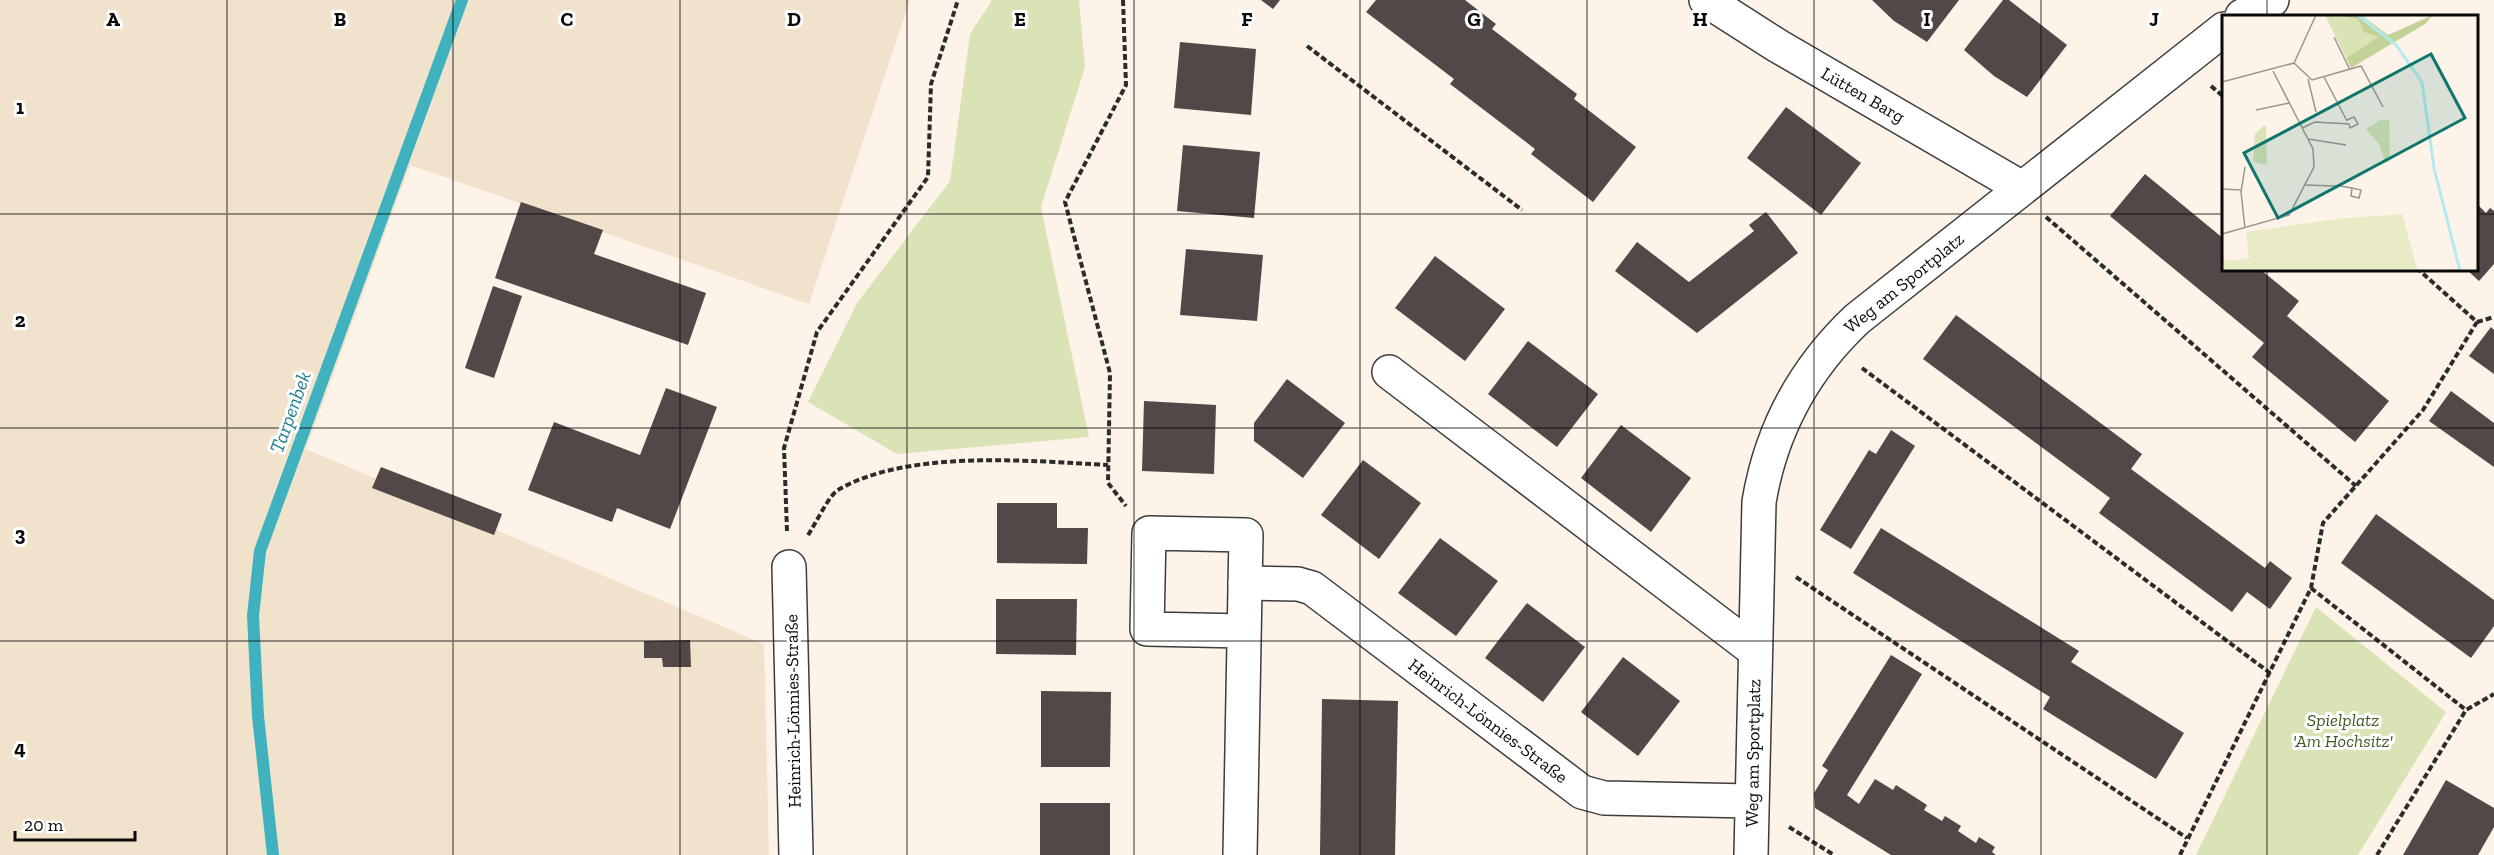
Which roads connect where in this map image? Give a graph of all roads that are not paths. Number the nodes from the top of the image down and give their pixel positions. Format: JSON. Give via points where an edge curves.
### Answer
{"nodes":[{"id":1,"x":1706,"y":0,"type":"edge"},
{"id":2,"x":2272,"y":0,"type":"edge"},
{"id":3,"x":2244,"y":15,"type":"edge"},
{"id":4,"x":2222,"y":31,"type":"edge"},
{"id":5,"x":2019,"y":190,"type":"junction"},
{"id":6,"x":1389,"y":372,"type":"dead end"},
{"id":7,"x":789,"y":567,"type":"road end"},
{"id":8,"x":1245,"y":583,"type":"junction"},
{"id":9,"x":1244,"y":631,"type":"junction"},
{"id":10,"x":1754,"y":651,"type":"junction"},
{"id":11,"x":1752,"y":802,"type":"junction"},
{"id":12,"x":796,"y":855,"type":"edge"},
{"id":13,"x":1240,"y":855,"type":"edge"},
{"id":14,"x":1751,"y":855,"type":"edge"}],
"edges":[{"from":1,"to":5,"type":"street","name":"Lütten Barg"},
{"from":2,"to":3,"type":"street"},
{"from":4,"to":5,"type":"street","name":"Weg am Sportplatz"},
{"from":5,"to":10,"type":"street","name":"Weg am Sportplatz","via":[[1864,313],[1831,345],[1800,387],[1777,434],[1762,485]]},
{"from":6,"to":10,"type":"street"},
{"from":7,"to":12,"type":"street","name":"Heinrich-Lönnies-Straße"},
{"from":8,"to":9,"type":"street"},
{"from":8,"to":9,"type":"street","via":[[1245,535],[1149,532],[1147,629]]},
{"from":8,"to":11,"type":"street","name":"Heinrich-Lönnies-Straße","via":[[1312,588],[1589,795]]},
{"from":9,"to":13,"type":"street"},
{"from":10,"to":11,"type":"street","name":"Weg am Sportplatz"},
{"from":11,"to":14,"type":"street","name":"Weg am Sportplatz"}]}
